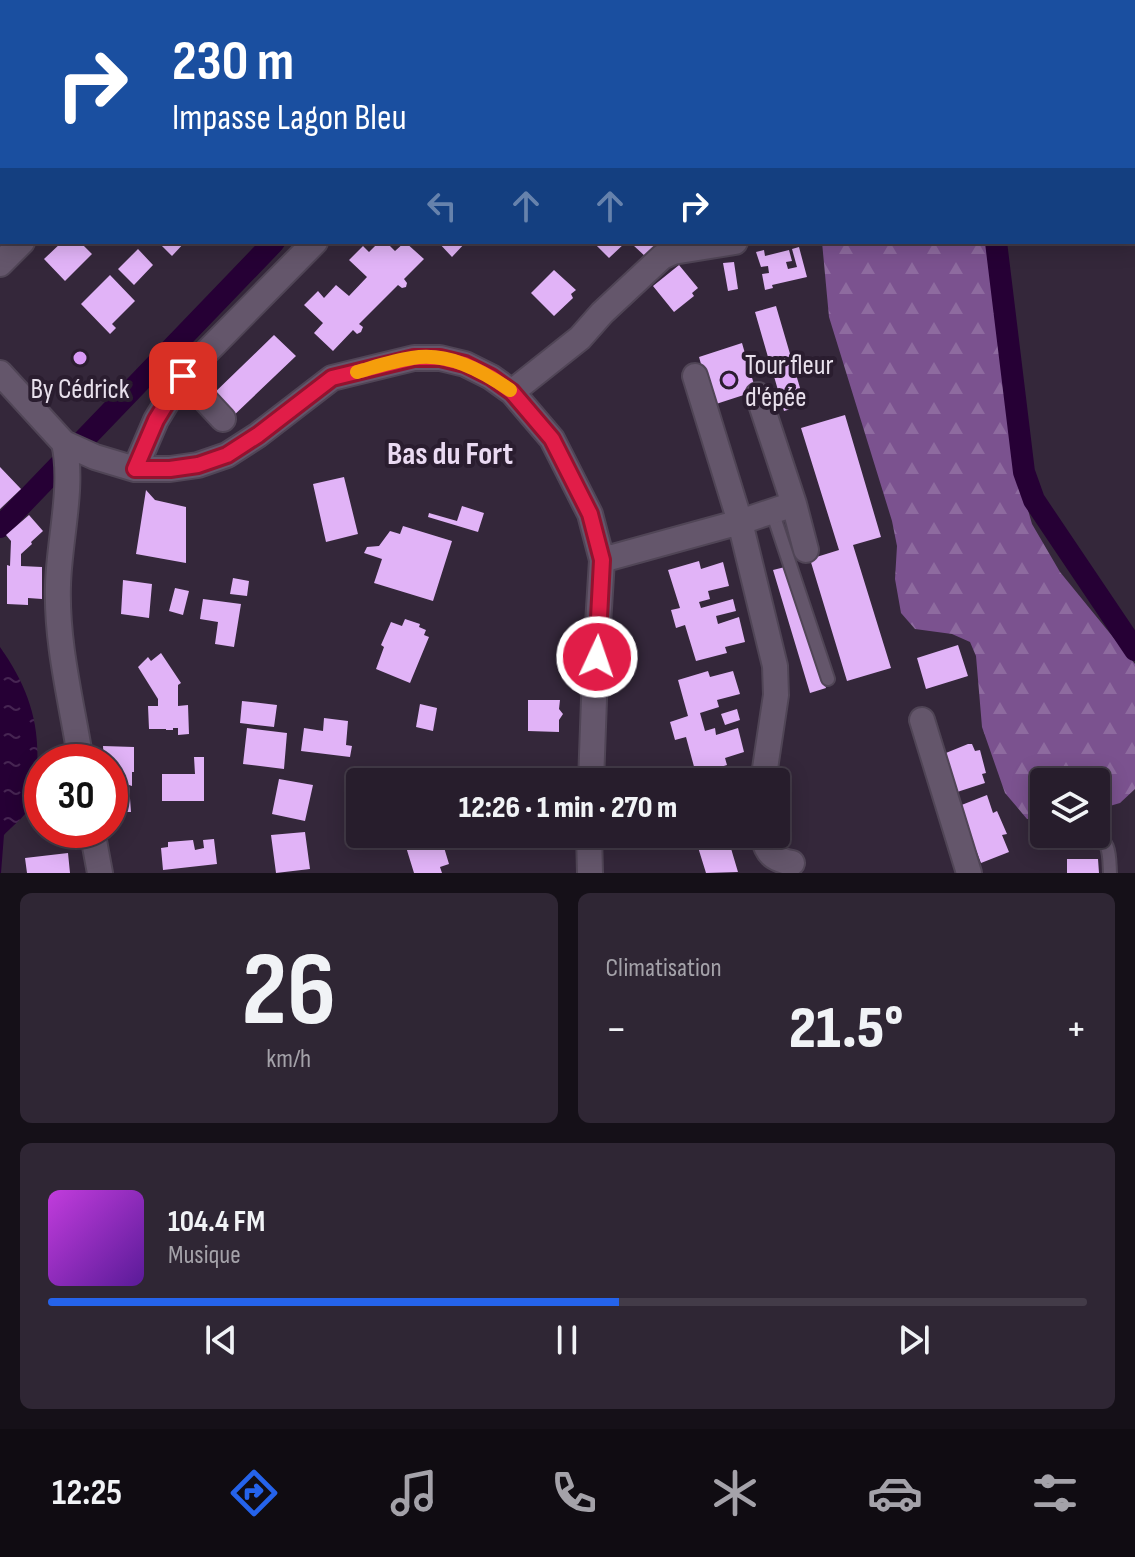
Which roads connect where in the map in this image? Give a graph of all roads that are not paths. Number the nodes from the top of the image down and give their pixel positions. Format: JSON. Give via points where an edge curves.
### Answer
{"nodes":[{"id":1,"x":20,"y":244,"type":"edge"},
{"id":2,"x":313,"y":244,"type":"edge"},
{"id":3,"x":723,"y":244,"type":"edge"},
{"id":4,"x":0,"y":264,"type":"edge"},
{"id":5,"x":0,"y":373,"type":"edge"},
{"id":6,"x":183,"y":376,"type":"junction"},
{"id":7,"x":695,"y":376,"type":"dead end"},
{"id":8,"x":512,"y":392,"type":"junction"},
{"id":9,"x":758,"y":395,"type":"dead end"},
{"id":10,"x":223,"y":419,"type":"dead end"},
{"id":11,"x":67,"y":446,"type":"junction"},
{"id":12,"x":135,"y":469,"type":"junction"},
{"id":13,"x":783,"y":508,"type":"junction"},
{"id":14,"x":740,"y":522,"type":"junction"},
{"id":15,"x":806,"y":550,"type":"dead end"},
{"id":16,"x":602,"y":560,"type":"junction"},
{"id":17,"x":828,"y":679,"type":"dead end"},
{"id":18,"x":922,"y":720,"type":"dead end"},
{"id":19,"x":78,"y":744,"type":"edge"},
{"id":20,"x":592,"y":768,"type":"edge"},
{"id":21,"x":765,"y":768,"type":"edge"},
{"id":22,"x":95,"y":848,"type":"edge"},
{"id":23,"x":589,"y":848,"type":"edge"},
{"id":24,"x":767,"y":848,"type":"edge"},
{"id":25,"x":1108,"y":848,"type":"edge"},
{"id":26,"x":792,"y":863,"type":"dead end"},
{"id":27,"x":100,"y":873,"type":"edge"},
{"id":28,"x":590,"y":873,"type":"edge"},
{"id":29,"x":969,"y":873,"type":"edge"},
{"id":30,"x":1110,"y":873,"type":"edge"}],
"edges":[{"from":1,"to":4,"type":"street"},
{"from":2,"to":6,"type":"street"},
{"from":3,"to":8,"type":"street","via":[[662,257],[580,338]]},
{"from":5,"to":11,"type":"street"},
{"from":6,"to":10,"type":"street"},
{"from":6,"to":12,"type":"street"},
{"from":7,"to":14,"type":"street"},
{"from":8,"to":12,"type":"street","via":[[465,364],[414,358],[332,378],[227,455],[198,465]]},
{"from":8,"to":16,"type":"street","via":[[552,439],[590,514]]},
{"from":9,"to":13,"type":"street"},
{"from":11,"to":12,"type":"street"},
{"from":11,"to":19,"type":"street","via":[[59,629]]},
{"from":13,"to":14,"type":"street"},
{"from":13,"to":15,"type":"street"},
{"from":13,"to":17,"type":"lane"},
{"from":14,"to":16,"type":"street"},
{"from":14,"to":21,"type":"street","via":[[775,666]]},
{"from":16,"to":20,"type":"street"},
{"from":18,"to":29,"type":"street"},
{"from":22,"to":27,"type":"street"},
{"from":23,"to":28,"type":"street"},
{"from":24,"to":26,"type":"street","via":[[777,860]]},
{"from":25,"to":30,"type":"lane"}]}
